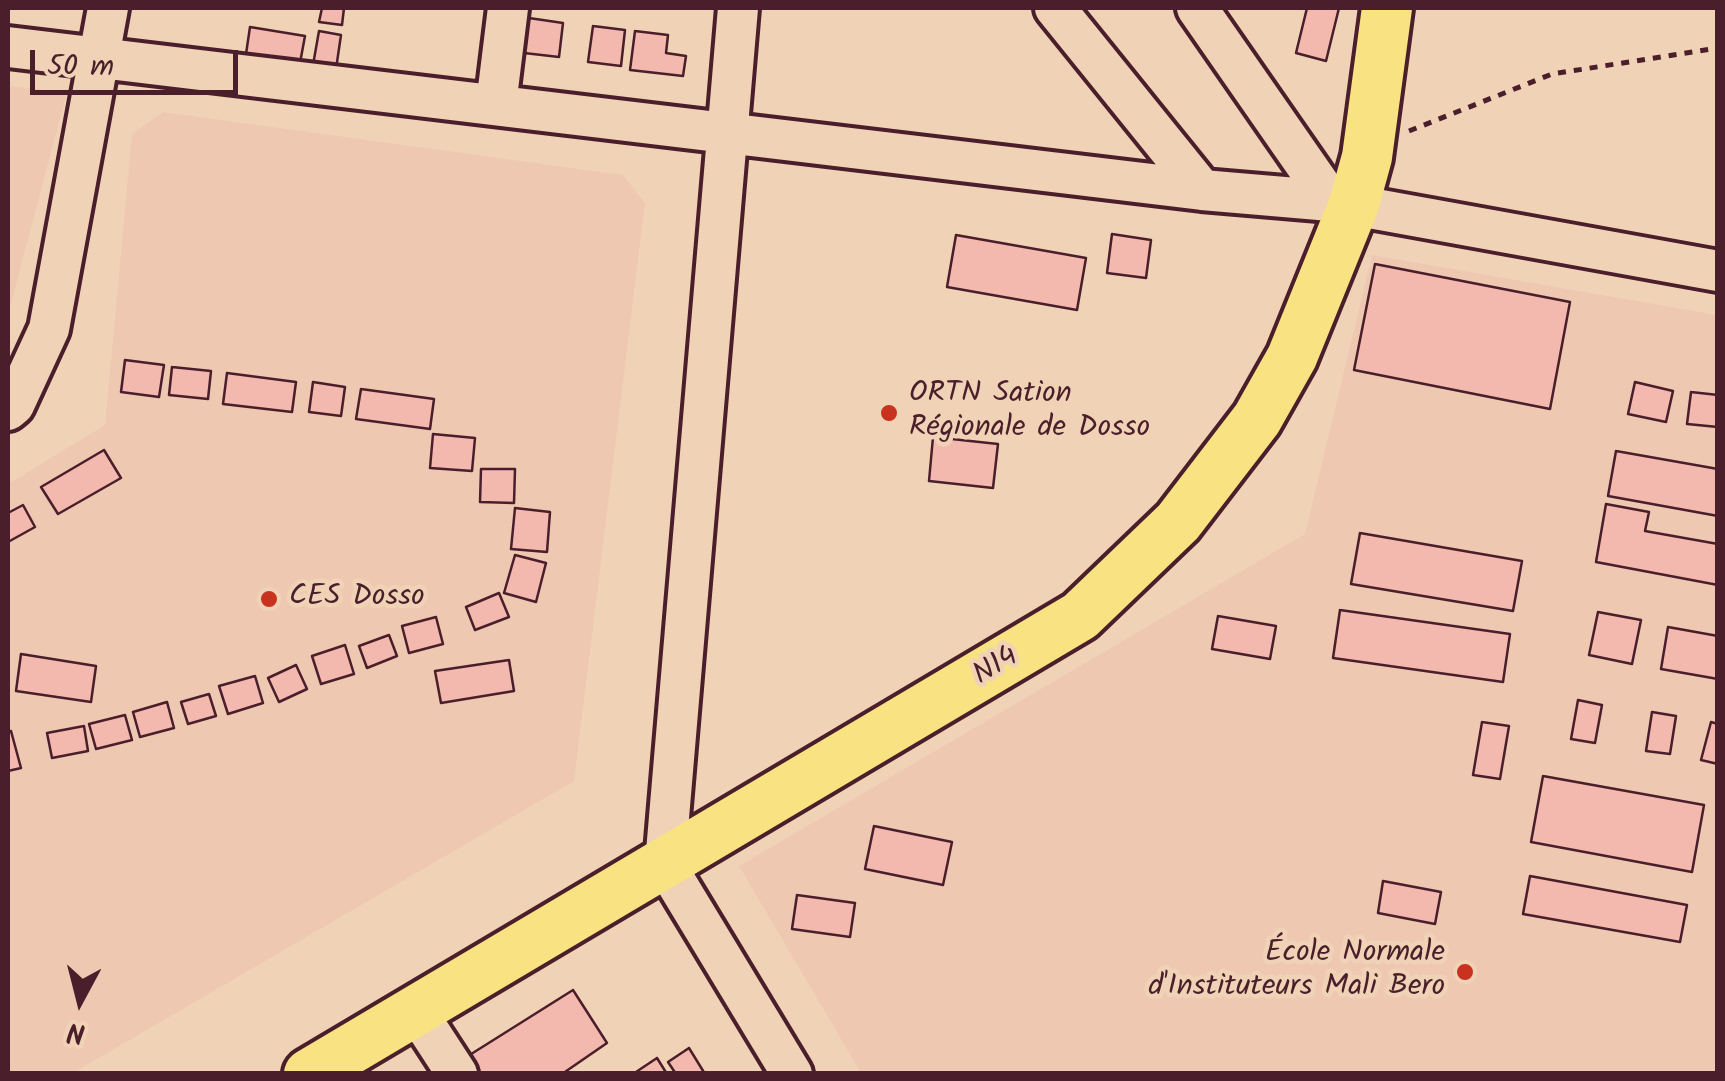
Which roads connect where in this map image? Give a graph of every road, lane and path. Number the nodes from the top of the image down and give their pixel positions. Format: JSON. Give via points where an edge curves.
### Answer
{"nodes":[{"id":1,"x":108,"y":8,"type":"edge"},
{"id":2,"x":508,"y":8,"type":"edge"},
{"id":3,"x":738,"y":8,"type":"edge"},
{"id":4,"x":1055,"y":8,"type":"edge"},
{"id":5,"x":1198,"y":8,"type":"edge"},
{"id":6,"x":1387,"y":8,"type":"edge"},
{"id":7,"x":8,"y":47,"type":"edge"},
{"id":8,"x":1718,"y":48,"type":"edge"},
{"id":9,"x":101,"y":58,"type":"junction"},
{"id":10,"x":496,"y":105,"type":"junction"},
{"id":11,"x":724,"y":133,"type":"junction"},
{"id":12,"x":1351,"y":187,"type":"junction"},
{"id":13,"x":1202,"y":190,"type":"junction"},
{"id":14,"x":1718,"y":271,"type":"edge"},
{"id":15,"x":8,"y":410,"type":"edge"},
{"id":16,"x":665,"y":864,"type":"junction"},
{"id":17,"x":416,"y":1011,"type":"junction"},
{"id":18,"x":309,"y":1074,"type":"edge"},
{"id":19,"x":457,"y":1074,"type":"edge"},
{"id":20,"x":792,"y":1074,"type":"edge"}],
"edges":[{"from":1,"to":9,"type":"street"},
{"from":2,"to":10,"type":"street"},
{"from":3,"to":11,"type":"street"},
{"from":4,"to":13,"type":"street"},
{"from":5,"to":12,"type":"street"},
{"from":6,"to":12,"type":"main road","name":"N14"},
{"from":7,"to":9,"type":"street"},
{"from":8,"to":12,"type":"path","via":[[1552,74],[1412,130]]},
{"from":9,"to":10,"type":"street"},
{"from":9,"to":15,"type":"street","via":[[49,329]]},
{"from":10,"to":11,"type":"street"},
{"from":11,"to":13,"type":"street"},
{"from":11,"to":16,"type":"street"},
{"from":12,"to":13,"type":"street"},
{"from":12,"to":14,"type":"street"},
{"from":12,"to":16,"type":"main road","name":"N14","via":[[1292,357],[1257,420],[1178,522],[1080,616]]},
{"from":16,"to":17,"type":"main road","name":"N14"},
{"from":16,"to":20,"type":"street"},
{"from":17,"to":18,"type":"main road","name":"N14"},
{"from":17,"to":19,"type":"street"}]}
